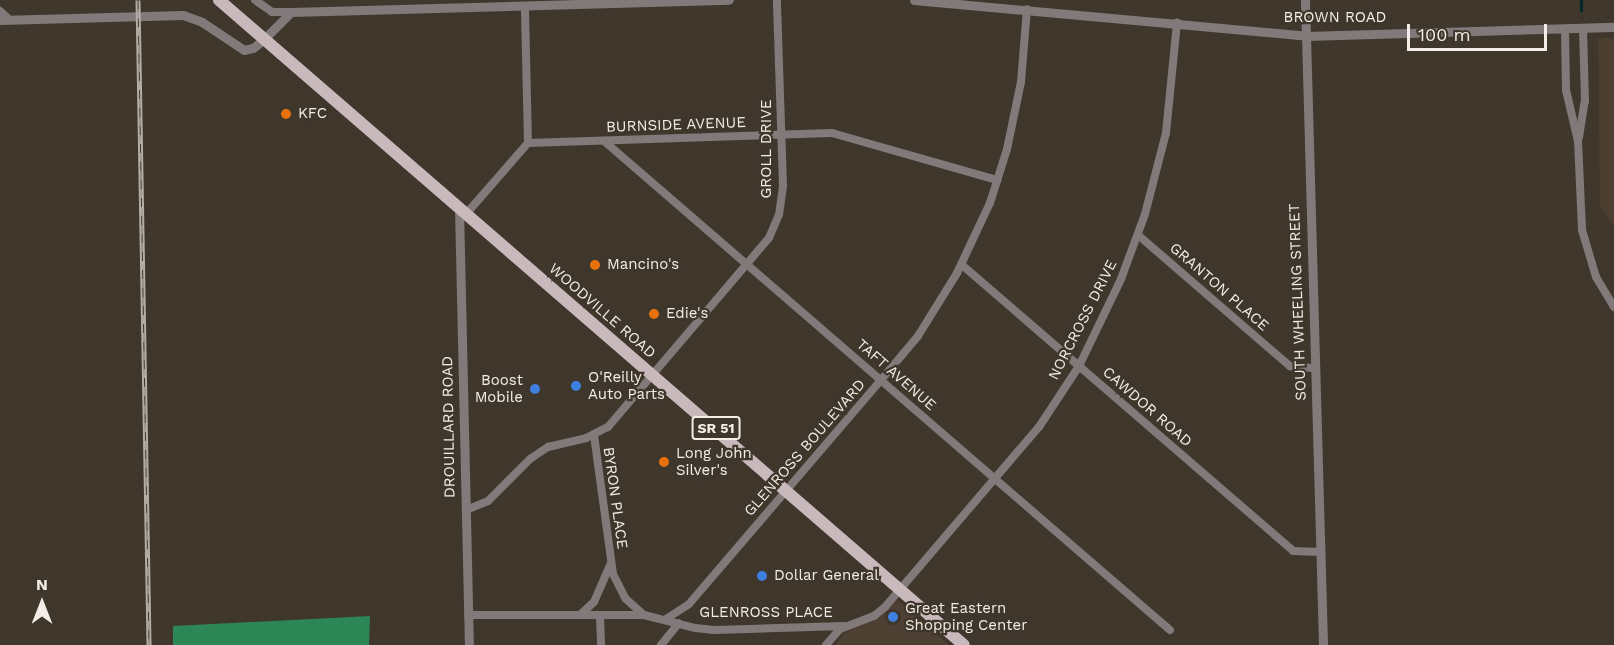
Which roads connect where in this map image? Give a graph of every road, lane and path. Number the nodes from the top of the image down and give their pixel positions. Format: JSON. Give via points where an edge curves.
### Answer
{"nodes":[{"id":1,"x":219,"y":0,"type":"edge"},
{"id":2,"x":255,"y":0,"type":"edge"},
{"id":3,"x":729,"y":0,"type":"edge"},
{"id":4,"x":777,"y":0,"type":"edge"},
{"id":5,"x":914,"y":0,"type":"edge"},
{"id":6,"x":1305,"y":0,"type":"edge"},
{"id":7,"x":656,"y":1,"type":"edge"},
{"id":8,"x":368,"y":4,"type":"edge"},
{"id":9,"x":526,"y":4,"type":"edge"},
{"id":10,"x":1027,"y":9,"type":"junction"},
{"id":11,"x":0,"y":11,"type":"edge"},
{"id":12,"x":291,"y":12,"type":"junction"},
{"id":13,"x":0,"y":20,"type":"edge"},
{"id":14,"x":10,"y":20,"type":"junction"},
{"id":15,"x":1177,"y":23,"type":"junction"},
{"id":16,"x":1614,"y":27,"type":"edge"},
{"id":17,"x":1583,"y":28,"type":"junction"},
{"id":18,"x":1565,"y":29,"type":"junction"},
{"id":19,"x":1306,"y":36,"type":"junction"},
{"id":20,"x":264,"y":39,"type":"junction"},
{"id":21,"x":782,"y":135,"type":"junction"},
{"id":22,"x":604,"y":141,"type":"junction"},
{"id":23,"x":1578,"y":141,"type":"junction"},
{"id":24,"x":528,"y":143,"type":"junction"},
{"id":25,"x":998,"y":180,"type":"junction"},
{"id":26,"x":463,"y":211,"type":"junction"},
{"id":27,"x":1138,"y":235,"type":"junction"},
{"id":28,"x":747,"y":265,"type":"junction"},
{"id":29,"x":962,"y":265,"type":"junction"},
{"id":30,"x":1614,"y":307,"type":"edge"},
{"id":31,"x":1079,"y":366,"type":"junction"},
{"id":32,"x":1315,"y":368,"type":"junction"},
{"id":33,"x":654,"y":375,"type":"junction"},
{"id":34,"x":881,"y":380,"type":"junction"},
{"id":35,"x":594,"y":435,"type":"junction"},
{"id":36,"x":996,"y":478,"type":"junction"},
{"id":37,"x":787,"y":490,"type":"junction"},
{"id":38,"x":466,"y":510,"type":"junction"},
{"id":39,"x":1321,"y":552,"type":"junction"},
{"id":40,"x":610,"y":564,"type":"junction"},
{"id":41,"x":901,"y":588,"type":"junction"},
{"id":42,"x":468,"y":615,"type":"junction"},
{"id":43,"x":580,"y":615,"type":"junction"},
{"id":44,"x":600,"y":615,"type":"junction"},
{"id":45,"x":644,"y":615,"type":"junction"},
{"id":46,"x":666,"y":619,"type":"junction"},
{"id":47,"x":679,"y":623,"type":"junction"},
{"id":48,"x":846,"y":626,"type":"junction"},
{"id":49,"x":1170,"y":630,"type":"dead end"},
{"id":50,"x":469,"y":645,"type":"edge"},
{"id":51,"x":601,"y":645,"type":"edge"},
{"id":52,"x":661,"y":645,"type":"edge"},
{"id":53,"x":826,"y":645,"type":"edge"},
{"id":54,"x":964,"y":645,"type":"edge"},
{"id":55,"x":1323,"y":645,"type":"edge"}],
"edges":[{"from":1,"to":20,"type":"main road","name":"WOODVILLE ROAD","number":"SR 51"},
{"from":2,"to":12,"type":"street","via":[[272,12]]},
{"from":3,"to":7,"type":"street"},
{"from":4,"to":21,"type":"street","name":"GROLL DRIVE"},
{"from":5,"to":10,"type":"street","name":"BROWN ROAD"},
{"from":6,"to":19,"type":"street","name":"SOUTH WHEELING STREET"},
{"from":7,"to":9,"type":"street"},
{"from":8,"to":9,"type":"street"},
{"from":8,"to":12,"type":"street"},
{"from":9,"to":24,"type":"street"},
{"from":10,"to":15,"type":"street","name":"BROWN ROAD"},
{"from":10,"to":25,"type":"street","name":"GLENROSS BOULEVARD","via":[[1018,97]]},
{"from":11,"to":14,"type":"street"},
{"from":12,"to":20,"type":"street"},
{"from":13,"to":14,"type":"street"},
{"from":14,"to":20,"type":"street","via":[[192,16],[244,50]]},
{"from":15,"to":19,"type":"street","name":"BROWN ROAD"},
{"from":15,"to":27,"type":"street","name":"NORCROSS DRIVE","via":[[1166,133]]},
{"from":16,"to":17,"type":"street","name":"BROWN ROAD"},
{"from":17,"to":18,"type":"street","name":"BROWN ROAD"},
{"from":17,"to":23,"type":"street","via":[[1585,100]]},
{"from":18,"to":19,"type":"street","name":"BROWN ROAD"},
{"from":18,"to":23,"type":"street","via":[[1566,90]]},
{"from":19,"to":32,"type":"street","name":"SOUTH WHEELING STREET"},
{"from":20,"to":26,"type":"main road","name":"WOODVILLE ROAD","number":"SR 51"},
{"from":21,"to":22,"type":"street","name":"BURNSIDE AVENUE"},
{"from":21,"to":25,"type":"street","name":"BURNSIDE AVENUE","via":[[838,134]]},
{"from":21,"to":28,"type":"street","name":"GROLL DRIVE","via":[[779,215],[766,242]]},
{"from":22,"to":24,"type":"street","name":"BURNSIDE AVENUE"},
{"from":22,"to":28,"type":"street","name":"TAFT AVENUE"},
{"from":23,"to":30,"type":"street","via":[[1584,240],[1596,276]]},
{"from":24,"to":26,"type":"street"},
{"from":25,"to":29,"type":"street","name":"GLENROSS BOULEVARD"},
{"from":26,"to":33,"type":"main road","name":"WOODVILLE ROAD","number":"SR 51"},
{"from":26,"to":38,"type":"street","name":"DROUILLARD ROAD"},
{"from":27,"to":31,"type":"street","name":"NORCROSS DRIVE"},
{"from":27,"to":32,"type":"street","name":"GRANTON PLACE","via":[[1290,366]]},
{"from":28,"to":33,"type":"street","name":"GROLL DRIVE"},
{"from":28,"to":34,"type":"street","name":"TAFT AVENUE"},
{"from":29,"to":31,"type":"street","name":"CAWDOR ROAD"},
{"from":29,"to":34,"type":"street","name":"GLENROSS BOULEVARD","via":[[926,324]]},
{"from":31,"to":36,"type":"street","name":"NORCROSS DRIVE","via":[[1039,426]]},
{"from":31,"to":39,"type":"street","name":"CAWDOR ROAD","via":[[1293,550]]},
{"from":32,"to":39,"type":"street","name":"SOUTH WHEELING STREET"},
{"from":33,"to":35,"type":"street","name":"GROLL DRIVE","via":[[608,426]]},
{"from":33,"to":37,"type":"main road","name":"WOODVILLE ROAD","number":"SR 51"},
{"from":34,"to":36,"type":"street","name":"TAFT AVENUE"},
{"from":34,"to":37,"type":"street","name":"GLENROSS BOULEVARD"},
{"from":35,"to":38,"type":"street","name":"GROLL DRIVE","via":[[548,447],[530,459],[488,501]]},
{"from":35,"to":40,"type":"street","name":"BYRON PLACE"},
{"from":36,"to":41,"type":"street","name":"NORCROSS DRIVE"},
{"from":36,"to":49,"type":"street","name":"TAFT AVENUE"},
{"from":37,"to":41,"type":"main road","name":"WOODVILLE ROAD","number":"SR 51"},
{"from":37,"to":46,"type":"street","name":"GLENROSS BOULEVARD","via":[[689,604]]},
{"from":38,"to":42,"type":"street","name":"DROUILLARD ROAD"},
{"from":39,"to":55,"type":"street","name":"SOUTH WHEELING STREET"},
{"from":40,"to":43,"type":"street","name":"BYRON PLACE","via":[[594,602]]},
{"from":40,"to":45,"type":"street","name":"BYRON PLACE","via":[[619,590]]},
{"from":41,"to":48,"type":"street","name":"NORCROSS DRIVE","via":[[874,616]]},
{"from":41,"to":54,"type":"main road","name":"WOODVILLE ROAD","number":"SR 51"},
{"from":42,"to":43,"type":"street"},
{"from":42,"to":50,"type":"street","name":"DROUILLARD ROAD"},
{"from":43,"to":44,"type":"street"},
{"from":44,"to":45,"type":"street"},
{"from":44,"to":51,"type":"street"},
{"from":45,"to":46,"type":"street"},
{"from":46,"to":47,"type":"street"},
{"from":47,"to":48,"type":"street","name":"GLENROSS PLACE","via":[[714,630]]},
{"from":47,"to":52,"type":"street","name":"GLENROSS PLACE"},
{"from":48,"to":53,"type":"street","name":"NORCROSS DRIVE"}]}
